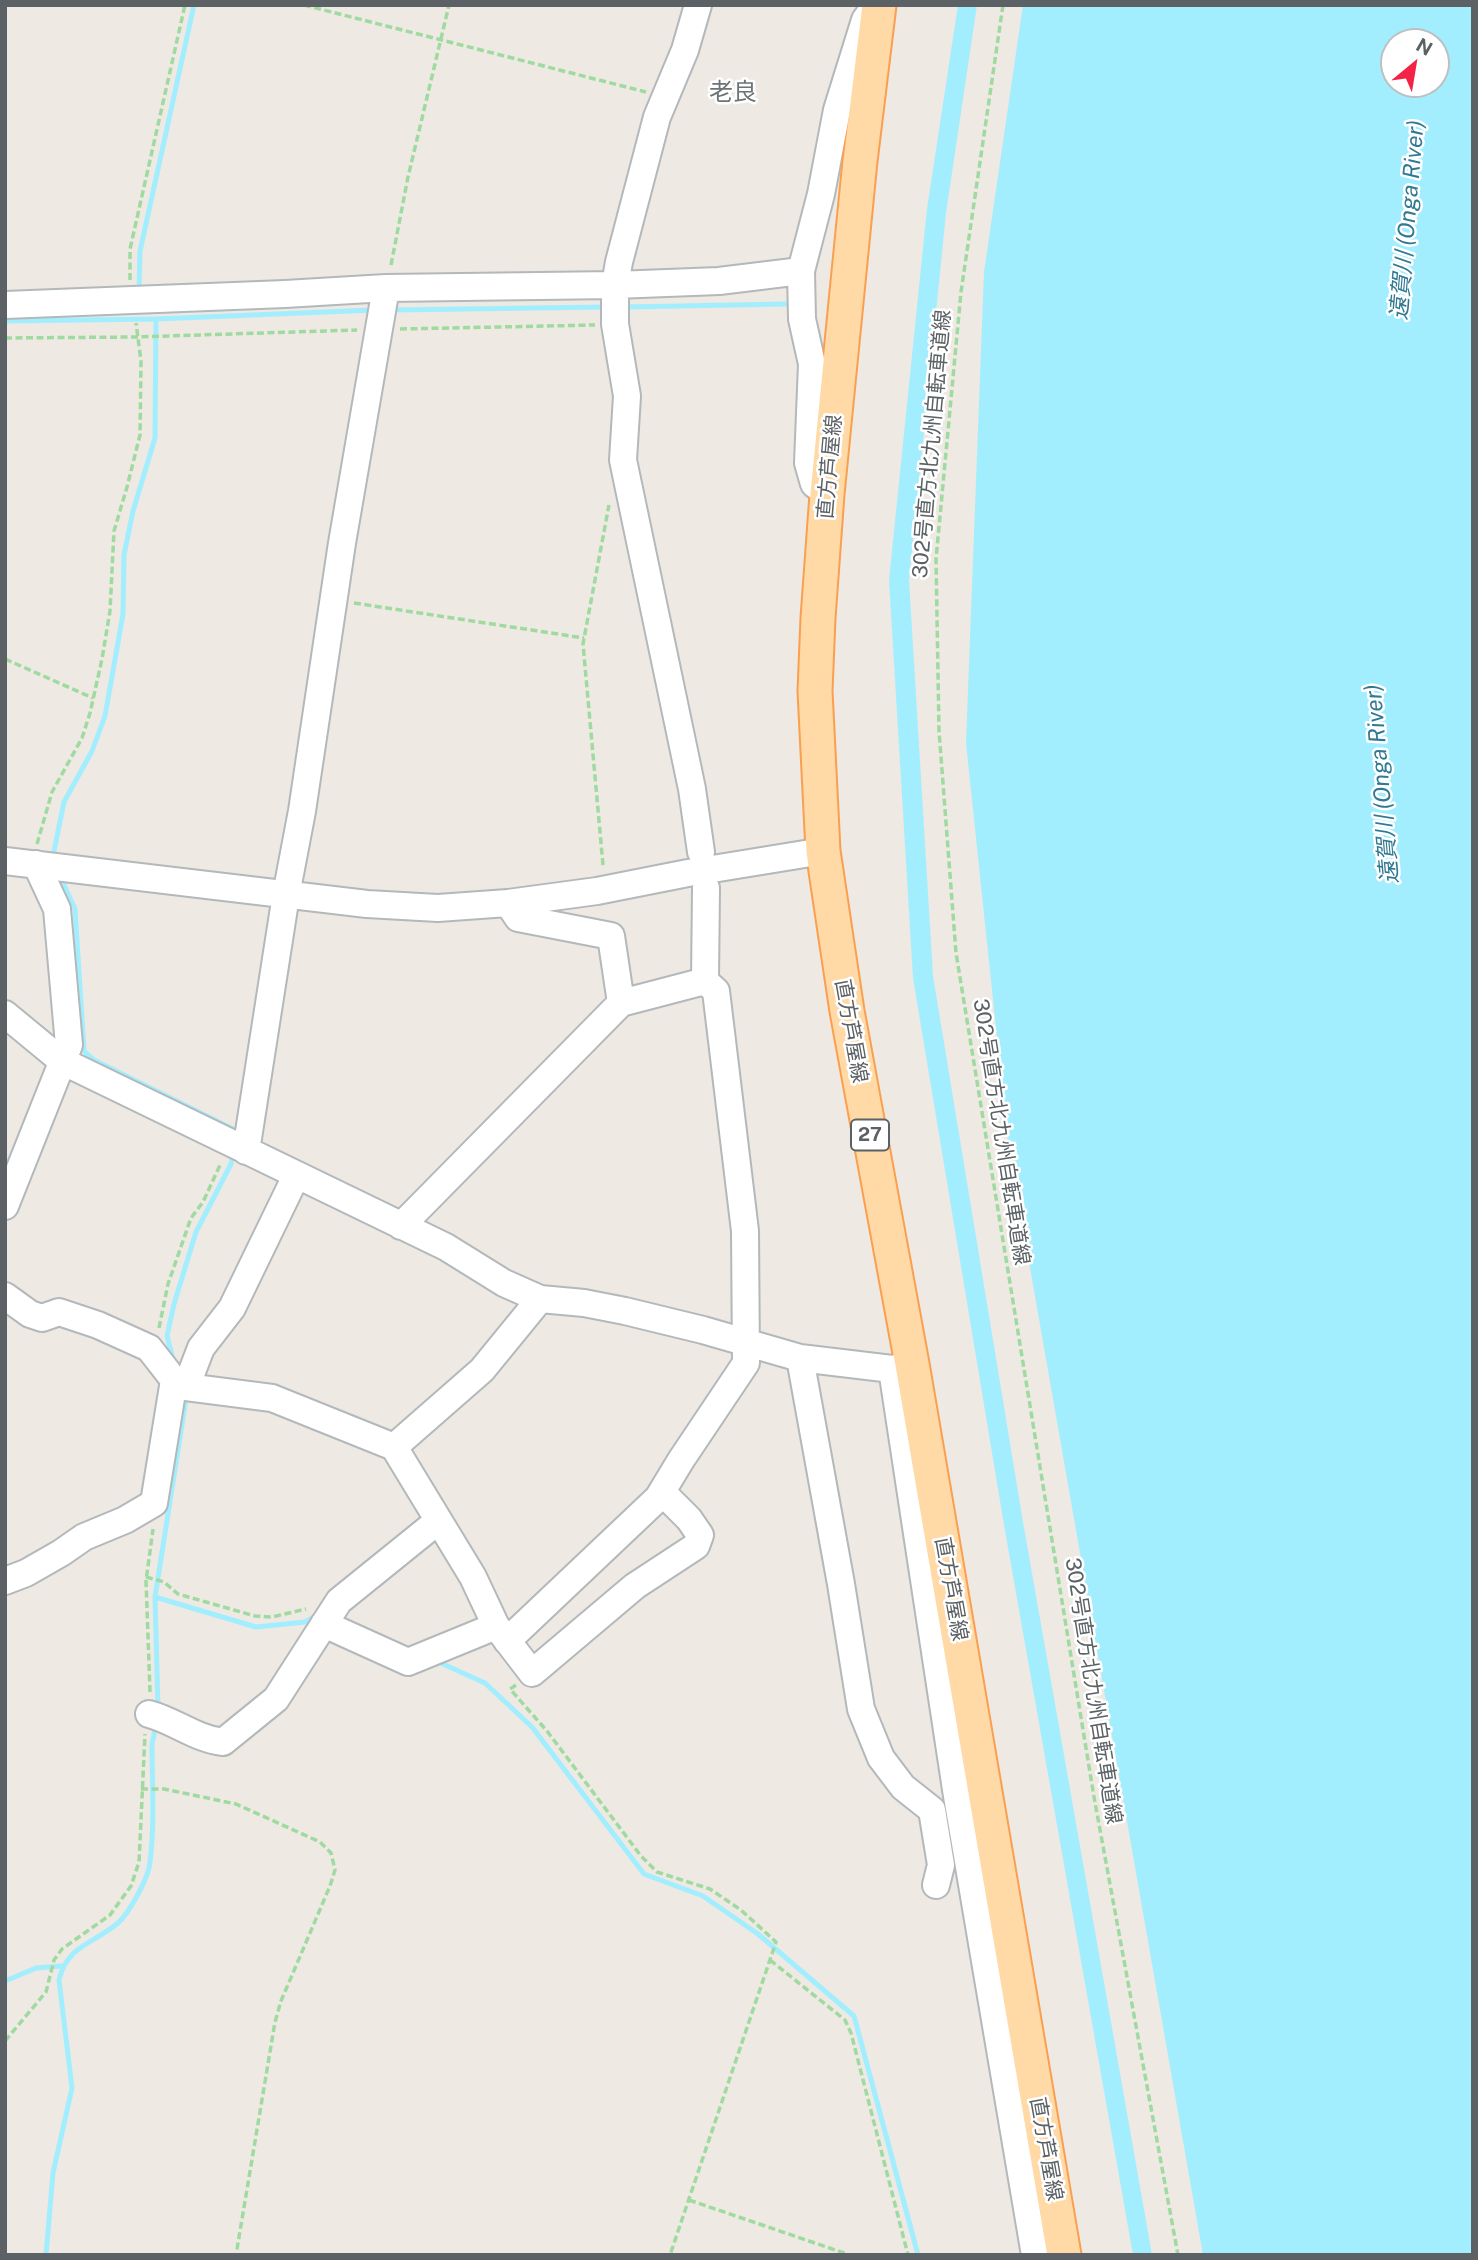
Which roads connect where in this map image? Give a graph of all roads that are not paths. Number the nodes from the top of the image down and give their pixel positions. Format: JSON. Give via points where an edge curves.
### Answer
{"nodes":[{"id":1,"x":698,"y":5,"type":"edge"},
{"id":2,"x":877,"y":5,"type":"edge"},
{"id":3,"x":801,"y":271,"type":"junction"},
{"id":4,"x":615,"y":285,"type":"junction"},
{"id":5,"x":387,"y":288,"type":"junction"},
{"id":6,"x":5,"y":305,"type":"edge"},
{"id":7,"x":827,"y":494,"type":"junction"},
{"id":8,"x":823,"y":851,"type":"junction"},
{"id":9,"x":701,"y":852,"type":"dead end"},
{"id":10,"x":5,"y":861,"type":"edge"},
{"id":11,"x":36,"y":864,"type":"junction"},
{"id":12,"x":706,"y":888,"type":"dead end"},
{"id":13,"x":286,"y":895,"type":"junction"},
{"id":14,"x":508,"y":903,"type":"junction"},
{"id":15,"x":705,"y":981,"type":"junction"},
{"id":16,"x":621,"y":1003,"type":"junction"},
{"id":17,"x":5,"y":1014,"type":"edge"},
{"id":18,"x":62,"y":1061,"type":"junction"},
{"id":19,"x":237,"y":1146,"type":"junction"},
{"id":20,"x":296,"y":1176,"type":"junction"},
{"id":21,"x":5,"y":1206,"type":"edge"},
{"id":22,"x":401,"y":1226,"type":"junction"},
{"id":23,"x":5,"y":1296,"type":"edge"},
{"id":24,"x":540,"y":1299,"type":"junction"},
{"id":25,"x":747,"y":1344,"type":"junction"},
{"id":26,"x":800,"y":1358,"type":"junction"},
{"id":27,"x":902,"y":1366,"type":"junction"},
{"id":28,"x":180,"y":1384,"type":"junction"},
{"id":29,"x":394,"y":1447,"type":"junction"},
{"id":30,"x":662,"y":1492,"type":"junction"},
{"id":31,"x":438,"y":1521,"type":"junction"},
{"id":32,"x":5,"y":1581,"type":"edge"},
{"id":33,"x":330,"y":1616,"type":"junction"},
{"id":34,"x":501,"y":1633,"type":"junction"},
{"id":35,"x":149,"y":1714,"type":"road end"},
{"id":36,"x":932,"y":1810,"type":"junction"},
{"id":37,"x":962,"y":1822,"type":"junction"},
{"id":38,"x":936,"y":1885,"type":"dead end"},
{"id":39,"x":1035,"y":2255,"type":"edge"},
{"id":40,"x":1064,"y":2255,"type":"edge"}],
"edges":[{"from":1,"to":4,"type":"street","via":[[657,117]]},
{"from":2,"to":3,"type":"street","via":[[865,20],[837,110]]},
{"from":2,"to":7,"type":"main road","name":"直方芦屋線","number":"27"},
{"from":3,"to":4,"type":"street","via":[[719,281]]},
{"from":3,"to":7,"type":"street","via":[[802,319],[812,364],[807,463],[814,484]]},
{"from":4,"to":5,"type":"street"},
{"from":4,"to":9,"type":"street","via":[[614,324],[627,396],[622,460],[692,789]]},
{"from":5,"to":6,"type":"street"},
{"from":5,"to":13,"type":"street"},
{"from":7,"to":8,"type":"main road","name":"直方芦屋線","number":"27","via":[[815,691]]},
{"from":8,"to":14,"type":"street"},
{"from":8,"to":27,"type":"main road","name":"直方芦屋線","number":"27"},
{"from":10,"to":11,"type":"street"},
{"from":11,"to":13,"type":"street"},
{"from":11,"to":18,"type":"street","via":[[57,909],[69,1045]]},
{"from":12,"to":15,"type":"street"},
{"from":13,"to":14,"type":"street","via":[[438,908]]},
{"from":13,"to":19,"type":"street"},
{"from":14,"to":16,"type":"street","via":[[518,918],[611,936]]},
{"from":15,"to":16,"type":"street"},
{"from":15,"to":25,"type":"street","via":[[716,991],[745,1231]]},
{"from":16,"to":22,"type":"street"},
{"from":17,"to":18,"type":"street"},
{"from":18,"to":19,"type":"street"},
{"from":18,"to":21,"type":"street"},
{"from":19,"to":20,"type":"street"},
{"from":20,"to":22,"type":"street"},
{"from":20,"to":28,"type":"street","via":[[232,1308]]},
{"from":22,"to":24,"type":"street"},
{"from":23,"to":28,"type":"street","via":[[30,1314],[42,1318],[59,1312],[149,1348]]},
{"from":24,"to":25,"type":"street","via":[[625,1311]]},
{"from":24,"to":29,"type":"street","via":[[482,1370]]},
{"from":25,"to":26,"type":"street"},
{"from":25,"to":30,"type":"street","via":[[746,1363]]},
{"from":26,"to":27,"type":"street"},
{"from":26,"to":36,"type":"street","via":[[861,1709],[881,1758],[903,1787]]},
{"from":27,"to":37,"type":"street"},
{"from":27,"to":40,"type":"main road","name":"直方芦屋線","number":"27"},
{"from":28,"to":29,"type":"street","via":[[272,1398]]},
{"from":28,"to":32,"type":"street","via":[[155,1503]]},
{"from":29,"to":31,"type":"street"},
{"from":30,"to":34,"type":"street"},
{"from":30,"to":34,"type":"street","via":[[689,1519],[699,1535],[696,1546],[635,1586],[532,1673]]},
{"from":31,"to":33,"type":"street","via":[[339,1601]]},
{"from":31,"to":34,"type":"street"},
{"from":33,"to":34,"type":"street","via":[[408,1662]]},
{"from":33,"to":35,"type":"street","via":[[276,1699],[223,1742],[207,1740]]},
{"from":36,"to":37,"type":"street"},
{"from":36,"to":38,"type":"street","via":[[941,1865]]},
{"from":37,"to":39,"type":"street"}]}
